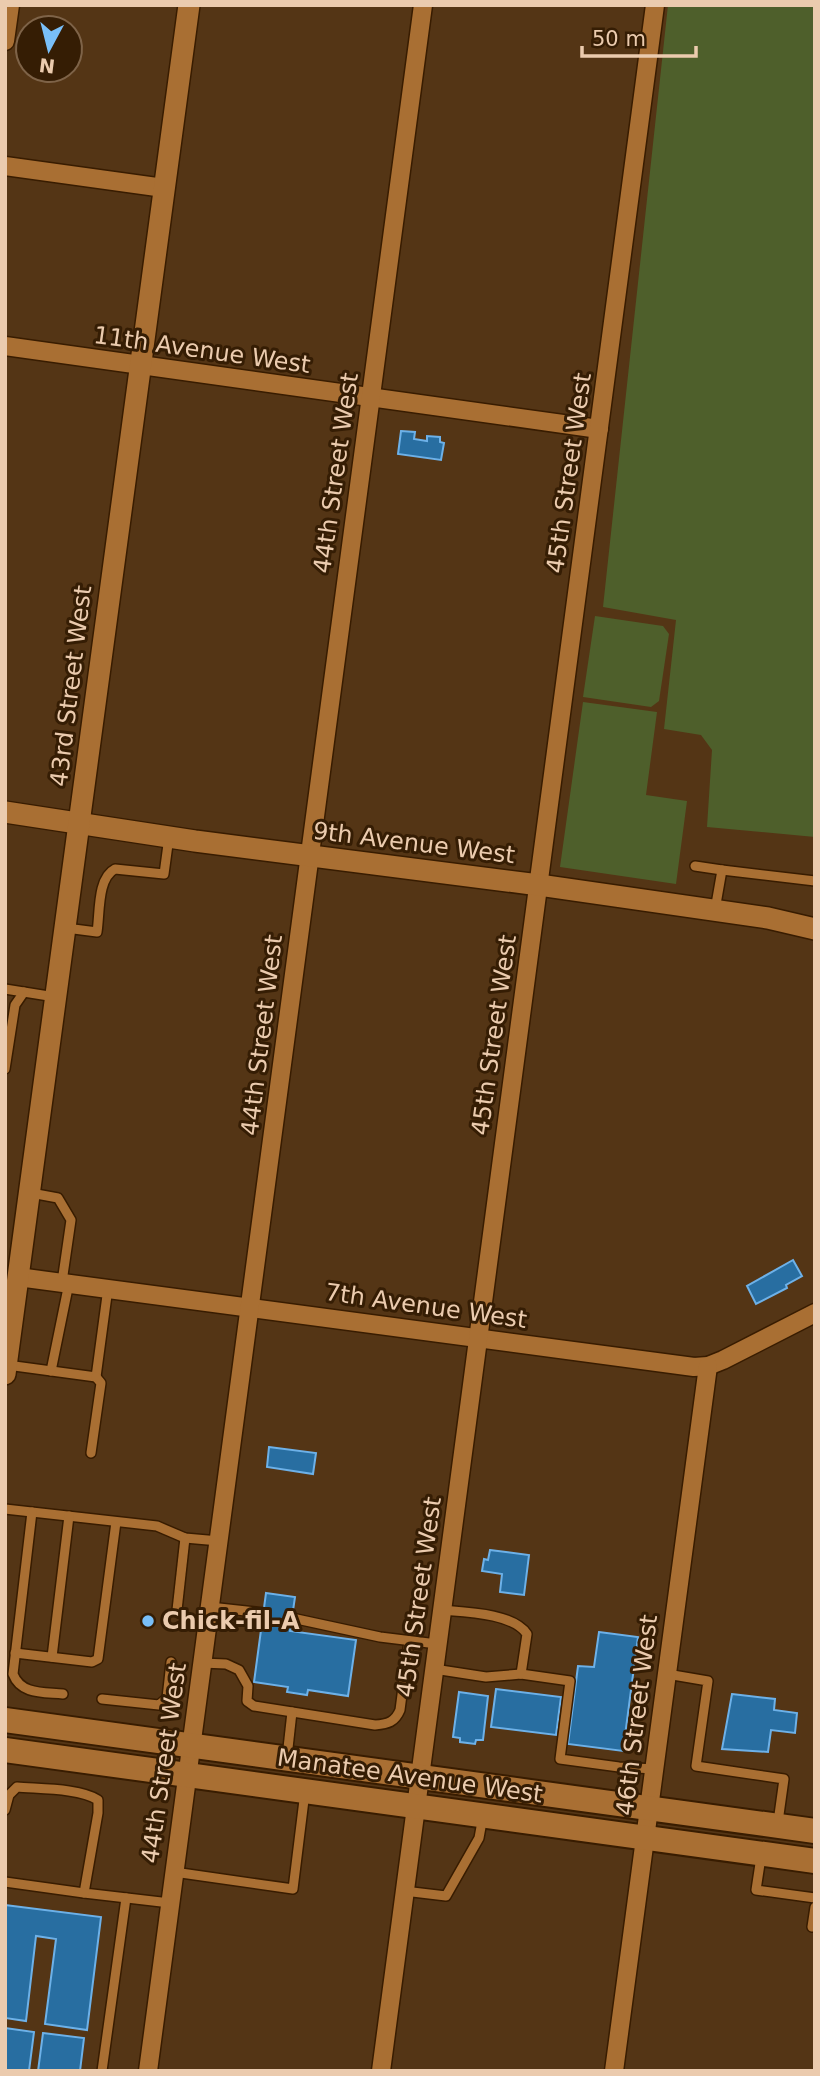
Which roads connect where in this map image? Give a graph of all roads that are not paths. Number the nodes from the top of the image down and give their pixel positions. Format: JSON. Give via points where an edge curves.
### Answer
{"nodes":[{"id":1,"x":10,"y":5,"type":"edge"},
{"id":2,"x":189,"y":5,"type":"edge"},
{"id":3,"x":423,"y":5,"type":"edge"},
{"id":4,"x":655,"y":5,"type":"edge"},
{"id":5,"x":5,"y":41,"type":"edge"},
{"id":6,"x":5,"y":166,"type":"edge"},
{"id":7,"x":164,"y":188,"type":"junction"},
{"id":8,"x":5,"y":346,"type":"edge"},
{"id":9,"x":139,"y":366,"type":"junction"},
{"id":10,"x":371,"y":399,"type":"junction"},
{"id":11,"x":599,"y":429,"type":"junction"},
{"id":12,"x":5,"y":812,"type":"edge"},
{"id":13,"x":80,"y":823,"type":"junction"},
{"id":14,"x":169,"y":837,"type":"junction"},
{"id":15,"x":310,"y":855,"type":"junction"},
{"id":16,"x":695,"y":866,"type":"dead end"},
{"id":17,"x":722,"y":870,"type":"junction"},
{"id":18,"x":815,"y":881,"type":"edge"},
{"id":19,"x":539,"y":885,"type":"junction"},
{"id":20,"x":715,"y":910,"type":"junction"},
{"id":21,"x":66,"y":928,"type":"junction"},
{"id":22,"x":815,"y":929,"type":"edge"},
{"id":23,"x":5,"y":989,"type":"edge"},
{"id":24,"x":24,"y":992,"type":"junction"},
{"id":25,"x":56,"y":998,"type":"junction"},
{"id":26,"x":5,"y":1069,"type":"edge"},
{"id":27,"x":30,"y":1193,"type":"junction"},
{"id":28,"x":19,"y":1277,"type":"junction"},
{"id":29,"x":66,"y":1283,"type":"junction"},
{"id":30,"x":107,"y":1288,"type":"junction"},
{"id":31,"x":251,"y":1308,"type":"junction"},
{"id":32,"x":815,"y":1313,"type":"edge"},
{"id":33,"x":478,"y":1338,"type":"junction"},
{"id":34,"x":708,"y":1366,"type":"junction"},
{"id":35,"x":6,"y":1369,"type":"edge"},
{"id":36,"x":51,"y":1371,"type":"junction"},
{"id":37,"x":96,"y":1377,"type":"junction"},
{"id":38,"x":91,"y":1453,"type":"dead end"},
{"id":39,"x":5,"y":1509,"type":"edge"},
{"id":40,"x":32,"y":1512,"type":"junction"},
{"id":41,"x":69,"y":1516,"type":"junction"},
{"id":42,"x":116,"y":1521,"type":"junction"},
{"id":43,"x":185,"y":1538,"type":"junction"},
{"id":44,"x":219,"y":1541,"type":"junction"},
{"id":45,"x":210,"y":1606,"type":"junction"},
{"id":46,"x":177,"y":1610,"type":"dead end"},
{"id":47,"x":442,"y":1610,"type":"junction"},
{"id":48,"x":264,"y":1613,"type":"dead end"},
{"id":49,"x":292,"y":1618,"type":"dead end"},
{"id":50,"x":409,"y":1641,"type":"junction"},
{"id":51,"x":437,"y":1644,"type":"junction"},
{"id":52,"x":15,"y":1653,"type":"junction"},
{"id":53,"x":52,"y":1657,"type":"junction"},
{"id":54,"x":171,"y":1662,"type":"dead end"},
{"id":55,"x":202,"y":1663,"type":"junction"},
{"id":56,"x":434,"y":1669,"type":"junction"},
{"id":57,"x":522,"y":1674,"type":"junction"},
{"id":58,"x":667,"y":1674,"type":"junction"},
{"id":59,"x":63,"y":1694,"type":"dead end"},
{"id":60,"x":102,"y":1699,"type":"dead end"},
{"id":61,"x":292,"y":1712,"type":"junction"},
{"id":62,"x":5,"y":1720,"type":"edge"},
{"id":63,"x":191,"y":1746,"type":"junction"},
{"id":64,"x":5,"y":1750,"type":"edge"},
{"id":65,"x":287,"y":1759,"type":"junction"},
{"id":66,"x":654,"y":1769,"type":"junction"},
{"id":67,"x":187,"y":1774,"type":"junction"},
{"id":68,"x":420,"y":1777,"type":"junction"},
{"id":69,"x":305,"y":1791,"type":"junction"},
{"id":70,"x":416,"y":1806,"type":"junction"},
{"id":71,"x":649,"y":1809,"type":"junction"},
{"id":72,"x":5,"y":1810,"type":"edge"},
{"id":73,"x":483,"y":1815,"type":"junction"},
{"id":74,"x":777,"y":1826,"type":"junction"},
{"id":75,"x":815,"y":1831,"type":"edge"},
{"id":76,"x":646,"y":1838,"type":"junction"},
{"id":77,"x":762,"y":1853,"type":"junction"},
{"id":78,"x":815,"y":1861,"type":"edge"},
{"id":79,"x":174,"y":1872,"type":"junction"},
{"id":80,"x":5,"y":1882,"type":"edge"},
{"id":81,"x":404,"y":1891,"type":"junction"},
{"id":82,"x":84,"y":1893,"type":"junction"},
{"id":83,"x":126,"y":1898,"type":"junction"},
{"id":84,"x":815,"y":1898,"type":"edge"},
{"id":85,"x":170,"y":1903,"type":"junction"},
{"id":86,"x":815,"y":1907,"type":"edge"},
{"id":87,"x":815,"y":1927,"type":"edge"},
{"id":88,"x":102,"y":2071,"type":"edge"},
{"id":89,"x":148,"y":2071,"type":"edge"},
{"id":90,"x":381,"y":2071,"type":"edge"},
{"id":91,"x":614,"y":2071,"type":"edge"}],
"edges":[{"from":1,"to":5,"type":"street"},
{"from":2,"to":7,"type":"street","name":"43rd Street West"},
{"from":3,"to":10,"type":"street","name":"44th Street West"},
{"from":4,"to":11,"type":"street","name":"45th Street West"},
{"from":6,"to":7,"type":"street"},
{"from":7,"to":9,"type":"street","name":"43rd Street West"},
{"from":8,"to":9,"type":"street","name":"11th Avenue West"},
{"from":9,"to":10,"type":"street","name":"11th Avenue West"},
{"from":9,"to":13,"type":"street","name":"43rd Street West"},
{"from":10,"to":11,"type":"street","name":"11th Avenue West"},
{"from":10,"to":15,"type":"street","name":"44th Street West"},
{"from":11,"to":19,"type":"street","name":"45th Street West"},
{"from":12,"to":13,"type":"street","name":"9th Avenue West"},
{"from":13,"to":14,"type":"street","name":"9th Avenue West"},
{"from":13,"to":21,"type":"street","name":"43rd Street West"},
{"from":14,"to":15,"type":"street","name":"9th Avenue West"},
{"from":14,"to":21,"type":"lane","via":[[164,874],[110,871],[104,880],[97,932]]},
{"from":15,"to":19,"type":"street","name":"9th Avenue West"},
{"from":15,"to":31,"type":"street","name":"44th Street West"},
{"from":16,"to":17,"type":"lane"},
{"from":17,"to":18,"type":"lane"},
{"from":17,"to":20,"type":"lane"},
{"from":19,"to":20,"type":"street","name":"9th Avenue West"},
{"from":19,"to":33,"type":"street","name":"45th Street West"},
{"from":20,"to":22,"type":"street","name":"9th Avenue West"},
{"from":21,"to":25,"type":"street","name":"43rd Street West"},
{"from":23,"to":24,"type":"lane"},
{"from":24,"to":25,"type":"lane"},
{"from":24,"to":26,"type":"lane","via":[[15,1005]]},
{"from":25,"to":27,"type":"street","name":"43rd Street West"},
{"from":27,"to":28,"type":"street","name":"43rd Street West"},
{"from":27,"to":29,"type":"lane","via":[[58,1198],[71,1220]]},
{"from":28,"to":29,"type":"street","name":"7th Avenue West"},
{"from":28,"to":35,"type":"street","name":"43rd Street West"},
{"from":29,"to":30,"type":"street","name":"7th Avenue West"},
{"from":29,"to":36,"type":"lane"},
{"from":30,"to":31,"type":"street","name":"7th Avenue West"},
{"from":30,"to":37,"type":"lane"},
{"from":31,"to":33,"type":"street","name":"7th Avenue West"},
{"from":31,"to":44,"type":"street","name":"44th Street West"},
{"from":32,"to":34,"type":"street","name":"7th Avenue West"},
{"from":33,"to":34,"type":"street","name":"7th Avenue West"},
{"from":33,"to":47,"type":"street","name":"45th Street West"},
{"from":34,"to":58,"type":"street","name":"46th Street West"},
{"from":35,"to":36,"type":"lane"},
{"from":36,"to":37,"type":"lane"},
{"from":37,"to":38,"type":"lane","via":[[101,1383]]},
{"from":39,"to":40,"type":"lane"},
{"from":40,"to":41,"type":"lane"},
{"from":40,"to":52,"type":"lane"},
{"from":41,"to":42,"type":"lane"},
{"from":41,"to":53,"type":"lane"},
{"from":42,"to":43,"type":"lane","via":[[157,1526]]},
{"from":42,"to":53,"type":"lane","via":[[98,1659]]},
{"from":43,"to":44,"type":"lane"},
{"from":43,"to":46,"type":"lane"},
{"from":44,"to":45,"type":"street","name":"44th Street West"},
{"from":45,"to":48,"type":"lane"},
{"from":45,"to":55,"type":"street","name":"44th Street West"},
{"from":47,"to":51,"type":"street","name":"45th Street West"},
{"from":47,"to":57,"type":"lane","via":[[489,1616],[524,1630]]},
{"from":49,"to":50,"type":"lane"},
{"from":50,"to":51,"type":"lane"},
{"from":50,"to":61,"type":"lane","via":[[400,1710],[388,1724]]},
{"from":51,"to":56,"type":"street","name":"45th Street West"},
{"from":52,"to":53,"type":"lane"},
{"from":52,"to":59,"type":"lane","via":[[13,1674],[25,1690]]},
{"from":54,"to":60,"type":"lane","via":[[167,1698],[159,1705]]},
{"from":55,"to":61,"type":"lane","via":[[239,1670],[248,1686],[249,1704]]},
{"from":55,"to":63,"type":"street","name":"44th Street West"},
{"from":56,"to":57,"type":"lane","via":[[486,1676]]},
{"from":56,"to":68,"type":"street","name":"45th Street West"},
{"from":57,"to":66,"type":"lane","via":[[570,1681],[560,1759]]},
{"from":58,"to":66,"type":"street","name":"46th Street West"},
{"from":58,"to":74,"type":"lane","via":[[708,1681],[696,1766],[784,1779]]},
{"from":61,"to":65,"type":"lane"},
{"from":62,"to":63,"type":"main road","name":"Manatee Avenue West"},
{"from":63,"to":65,"type":"main road","name":"Manatee Avenue West"},
{"from":63,"to":67,"type":"street","name":"44th Street West"},
{"from":64,"to":67,"type":"main road","name":"Manatee Avenue West"},
{"from":65,"to":68,"type":"main road","name":"Manatee Avenue West"},
{"from":66,"to":71,"type":"street","name":"46th Street West"},
{"from":67,"to":69,"type":"main road","name":"Manatee Avenue West"},
{"from":67,"to":79,"type":"street","name":"44th Street West"},
{"from":68,"to":70,"type":"street","name":"45th Street West"},
{"from":68,"to":71,"type":"main road","name":"Manatee Avenue West"},
{"from":69,"to":70,"type":"main road","name":"Manatee Avenue West"},
{"from":69,"to":79,"type":"lane","via":[[293,1889]]},
{"from":70,"to":73,"type":"main road","name":"Manatee Avenue West"},
{"from":70,"to":81,"type":"street","name":"45th Street West"},
{"from":71,"to":74,"type":"main road","name":"Manatee Avenue West"},
{"from":71,"to":76,"type":"street","name":"46th Street West"},
{"from":72,"to":82,"type":"lane","via":[[17,1787],[98,1800]]},
{"from":73,"to":76,"type":"main road","name":"Manatee Avenue West"},
{"from":73,"to":81,"type":"lane","via":[[479,1838],[446,1896]]},
{"from":74,"to":75,"type":"main road","name":"Manatee Avenue West"},
{"from":76,"to":77,"type":"main road","name":"Manatee Avenue West"},
{"from":76,"to":91,"type":"street","name":"46th Street West"},
{"from":77,"to":78,"type":"main road","name":"Manatee Avenue West"},
{"from":77,"to":84,"type":"lane","via":[[756,1890]]},
{"from":79,"to":85,"type":"street","name":"44th Street West"},
{"from":80,"to":82,"type":"lane"},
{"from":81,"to":90,"type":"street","name":"45th Street West"},
{"from":82,"to":83,"type":"lane"},
{"from":83,"to":85,"type":"lane"},
{"from":83,"to":88,"type":"lane"},
{"from":85,"to":89,"type":"street","name":"44th Street West"},
{"from":86,"to":87,"type":"lane"}]}
